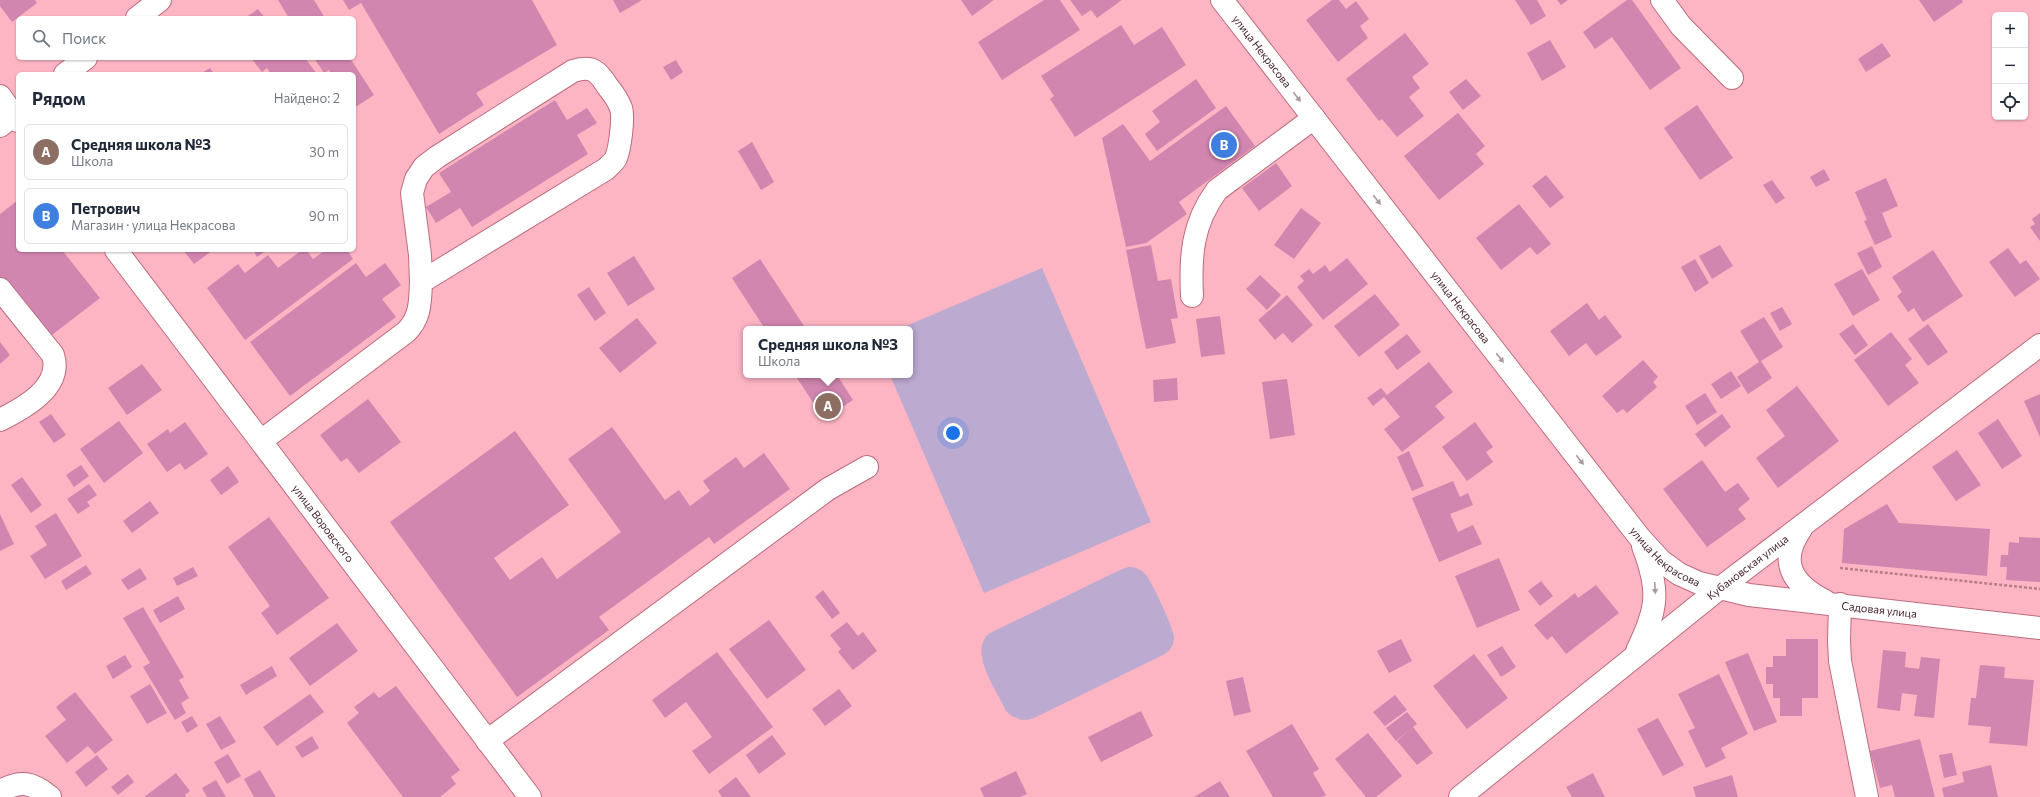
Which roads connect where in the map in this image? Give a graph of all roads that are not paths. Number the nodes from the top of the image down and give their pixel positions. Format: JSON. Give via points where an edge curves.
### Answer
{"nodes":[{"id":1,"x":160,"y":0,"type":"edge"},
{"id":2,"x":1222,"y":0,"type":"edge"},
{"id":3,"x":1662,"y":0,"type":"edge"},
{"id":4,"x":140,"y":16,"type":"edge"},
{"id":5,"x":83,"y":60,"type":"edge"},
{"id":6,"x":68,"y":72,"type":"edge"},
{"id":7,"x":1732,"y":78,"type":"dead end"},
{"id":8,"x":0,"y":96,"type":"edge"},
{"id":9,"x":12,"y":118,"type":"edge"},
{"id":10,"x":1314,"y":118,"type":"junction"},
{"id":11,"x":118,"y":252,"type":"edge"},
{"id":12,"x":421,"y":282,"type":"junction"},
{"id":13,"x":0,"y":289,"type":"edge"},
{"id":14,"x":1192,"y":296,"type":"dead end"},
{"id":15,"x":2040,"y":345,"type":"edge"},
{"id":16,"x":0,"y":420,"type":"edge"},
{"id":17,"x":261,"y":441,"type":"junction"},
{"id":18,"x":867,"y":467,"type":"dead end"},
{"id":19,"x":1804,"y":525,"type":"junction"},
{"id":20,"x":1640,"y":538,"type":"junction"},
{"id":21,"x":1720,"y":588,"type":"junction"},
{"id":22,"x":1834,"y":603,"type":"junction"},
{"id":23,"x":2040,"y":628,"type":"edge"},
{"id":24,"x":1634,"y":656,"type":"junction"},
{"id":25,"x":487,"y":740,"type":"junction"},
{"id":26,"x":0,"y":792,"type":"edge"},
{"id":27,"x":50,"y":797,"type":"edge"},
{"id":28,"x":530,"y":797,"type":"edge"},
{"id":29,"x":1460,"y":797,"type":"edge"},
{"id":30,"x":1867,"y":797,"type":"edge"}],
"edges":[{"from":1,"to":4,"type":"street"},
{"from":2,"to":10,"type":"street","name":"улица Некрасова","one_way":true},
{"from":3,"to":7,"type":"street","via":[[1681,26]]},
{"from":5,"to":6,"type":"street"},
{"from":8,"to":9,"type":"street"},
{"from":10,"to":14,"type":"street","via":[[1217,190],[1205,206],[1193,242],[1190,264]]},
{"from":10,"to":20,"type":"street","name":"улица Некрасова","one_way":true},
{"from":11,"to":17,"type":"street","name":"улица Воровского"},
{"from":12,"to":12,"type":"street","via":[[412,193],[416,179],[424,167],[573,71],[583,68],[600,75],[621,109],[616,159],[606,169]]},
{"from":12,"to":17,"type":"street","via":[[419,314],[406,332]]},
{"from":13,"to":16,"type":"street","via":[[53,355],[56,364],[47,386],[34,400]]},
{"from":15,"to":19,"type":"street","name":"Кубановская улица"},
{"from":17,"to":25,"type":"street","name":"улица Воровского"},
{"from":18,"to":25,"type":"street","via":[[828,489]]},
{"from":19,"to":21,"type":"street","name":"Кубановская улица"},
{"from":19,"to":22,"type":"street","via":[[1792,541],[1788,555],[1790,566],[1800,585],[1813,595]]},
{"from":20,"to":21,"type":"street","name":"улица Некрасова","via":[[1661,561],[1679,574],[1699,583]]},
{"from":20,"to":24,"type":"street","one_way":true,"via":[[1654,578],[1655,604],[1648,628]]},
{"from":21,"to":22,"type":"street","name":"Садовая улица","via":[[1749,595]]},
{"from":21,"to":24,"type":"street","name":"Кубановская улица"},
{"from":22,"to":23,"type":"street","name":"Садовая улица"},
{"from":22,"to":30,"type":"street","via":[[1840,661]]},
{"from":24,"to":29,"type":"street","name":"Кубановская улица"},
{"from":25,"to":28,"type":"street","name":"улица Воровского"},
{"from":26,"to":27,"type":"street","via":[[19,784],[38,786]]}]}
